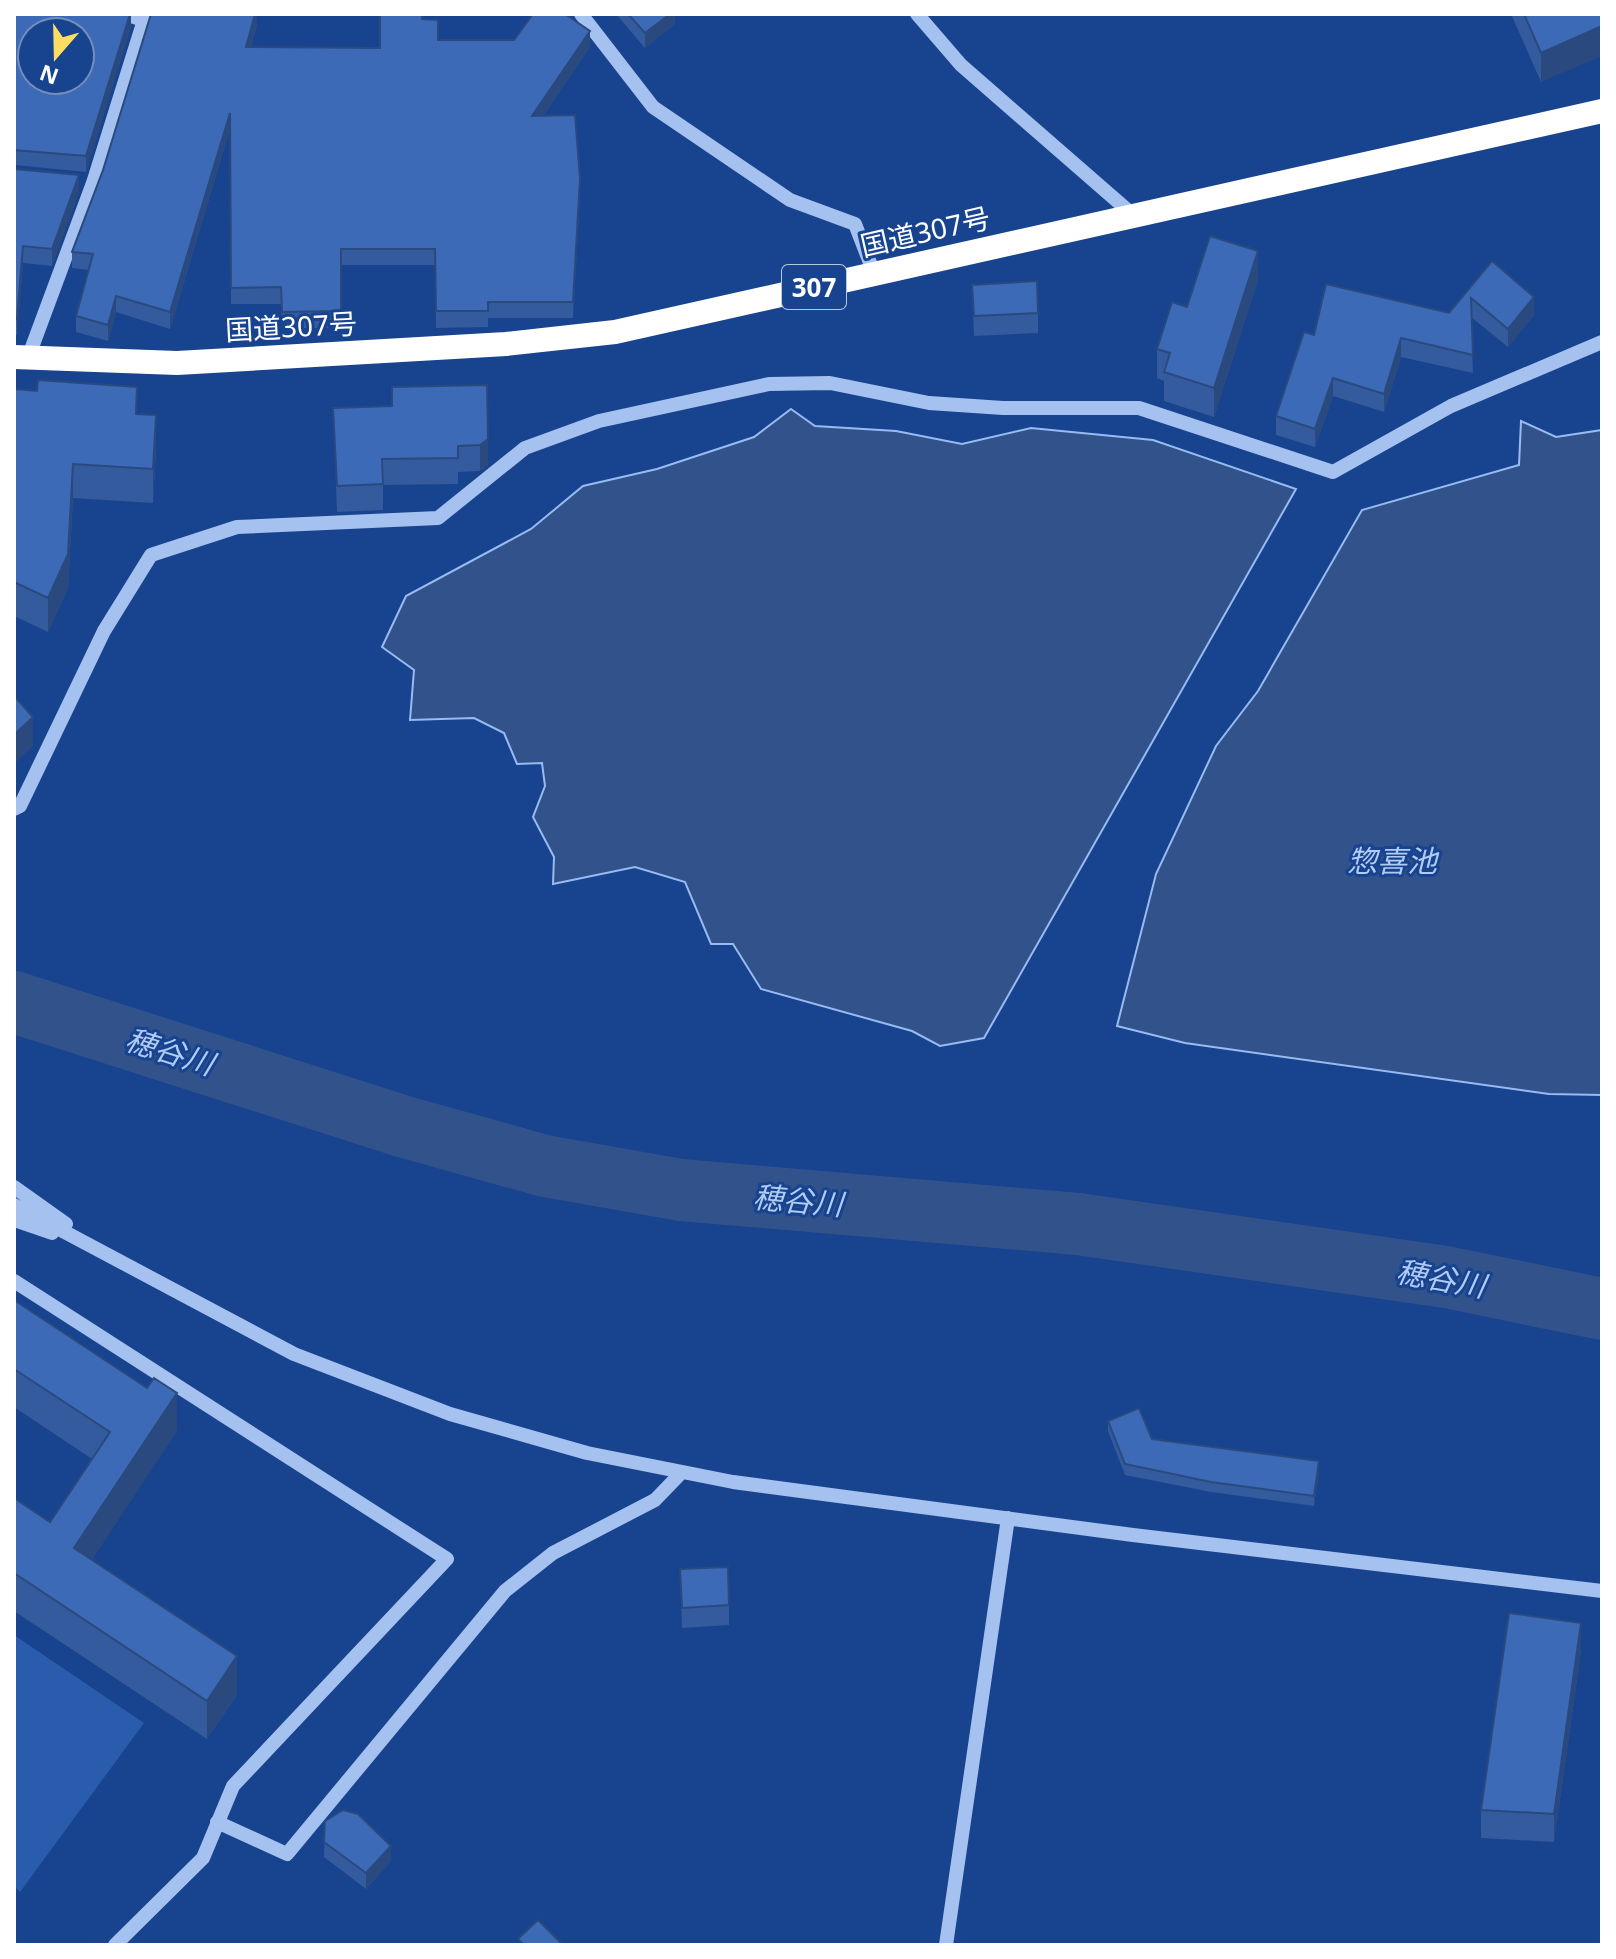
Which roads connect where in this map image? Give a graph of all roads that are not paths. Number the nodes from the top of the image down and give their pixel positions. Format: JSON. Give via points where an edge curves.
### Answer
{"nodes":[{"id":1,"x":124,"y":14,"type":"edge"},
{"id":2,"x":581,"y":14,"type":"edge"},
{"id":3,"x":917,"y":14,"type":"edge"},
{"id":4,"x":1602,"y":111,"type":"edge"},
{"id":5,"x":77,"y":181,"type":"edge"},
{"id":6,"x":93,"y":183,"type":"junction"},
{"id":7,"x":1132,"y":214,"type":"junction"},
{"id":8,"x":874,"y":273,"type":"junction"},
{"id":9,"x":1602,"y":342,"type":"edge"},
{"id":10,"x":21,"y":358,"type":"edge"},
{"id":11,"x":14,"y":809,"type":"edge"},
{"id":12,"x":14,"y":1187,"type":"edge"},
{"id":13,"x":14,"y":1205,"type":"edge"},
{"id":14,"x":14,"y":1220,"type":"edge"},
{"id":15,"x":105,"y":1252,"type":"junction"},
{"id":16,"x":14,"y":1281,"type":"edge"},
{"id":17,"x":682,"y":1472,"type":"junction"},
{"id":18,"x":1008,"y":1518,"type":"junction"},
{"id":19,"x":1602,"y":1591,"type":"edge"},
{"id":20,"x":217,"y":1822,"type":"junction"},
{"id":21,"x":115,"y":1945,"type":"edge"},
{"id":22,"x":946,"y":1945,"type":"edge"}],
"edges":[{"from":1,"to":6,"type":"street","via":[[144,20]]},
{"from":2,"to":8,"type":"street","via":[[653,107],[790,200],[855,224]]},
{"from":3,"to":7,"type":"street","via":[[961,65]]},
{"from":4,"to":7,"type":"highway","name":"国道307号","number":"307"},
{"from":5,"to":6,"type":"street"},
{"from":6,"to":10,"type":"street"},
{"from":7,"to":8,"type":"highway","name":"国道307号","number":"307"},
{"from":8,"to":10,"type":"highway","name":"国道307号","number":"307","via":[[615,332],[506,344],[177,363]]},
{"from":9,"to":11,"type":"street","via":[[1451,406],[1333,472],[1139,408],[1003,408],[929,403],[830,383],[769,384],[599,421],[525,448],[438,518],[237,527],[151,555],[104,631],[20,806]]},
{"from":12,"to":15,"type":"street"},
{"from":13,"to":15,"type":"street"},
{"from":14,"to":15,"type":"street"},
{"from":15,"to":17,"type":"street","via":[[294,1354],[380,1390],[587,1453]]},
{"from":16,"to":20,"type":"street","via":[[447,1559],[233,1786]]},
{"from":17,"to":18,"type":"street"},
{"from":17,"to":20,"type":"street","via":[[655,1500],[553,1553],[505,1591],[287,1854]]},
{"from":18,"to":19,"type":"street"},
{"from":18,"to":22,"type":"street"},
{"from":20,"to":21,"type":"street","via":[[203,1858]]}]}
